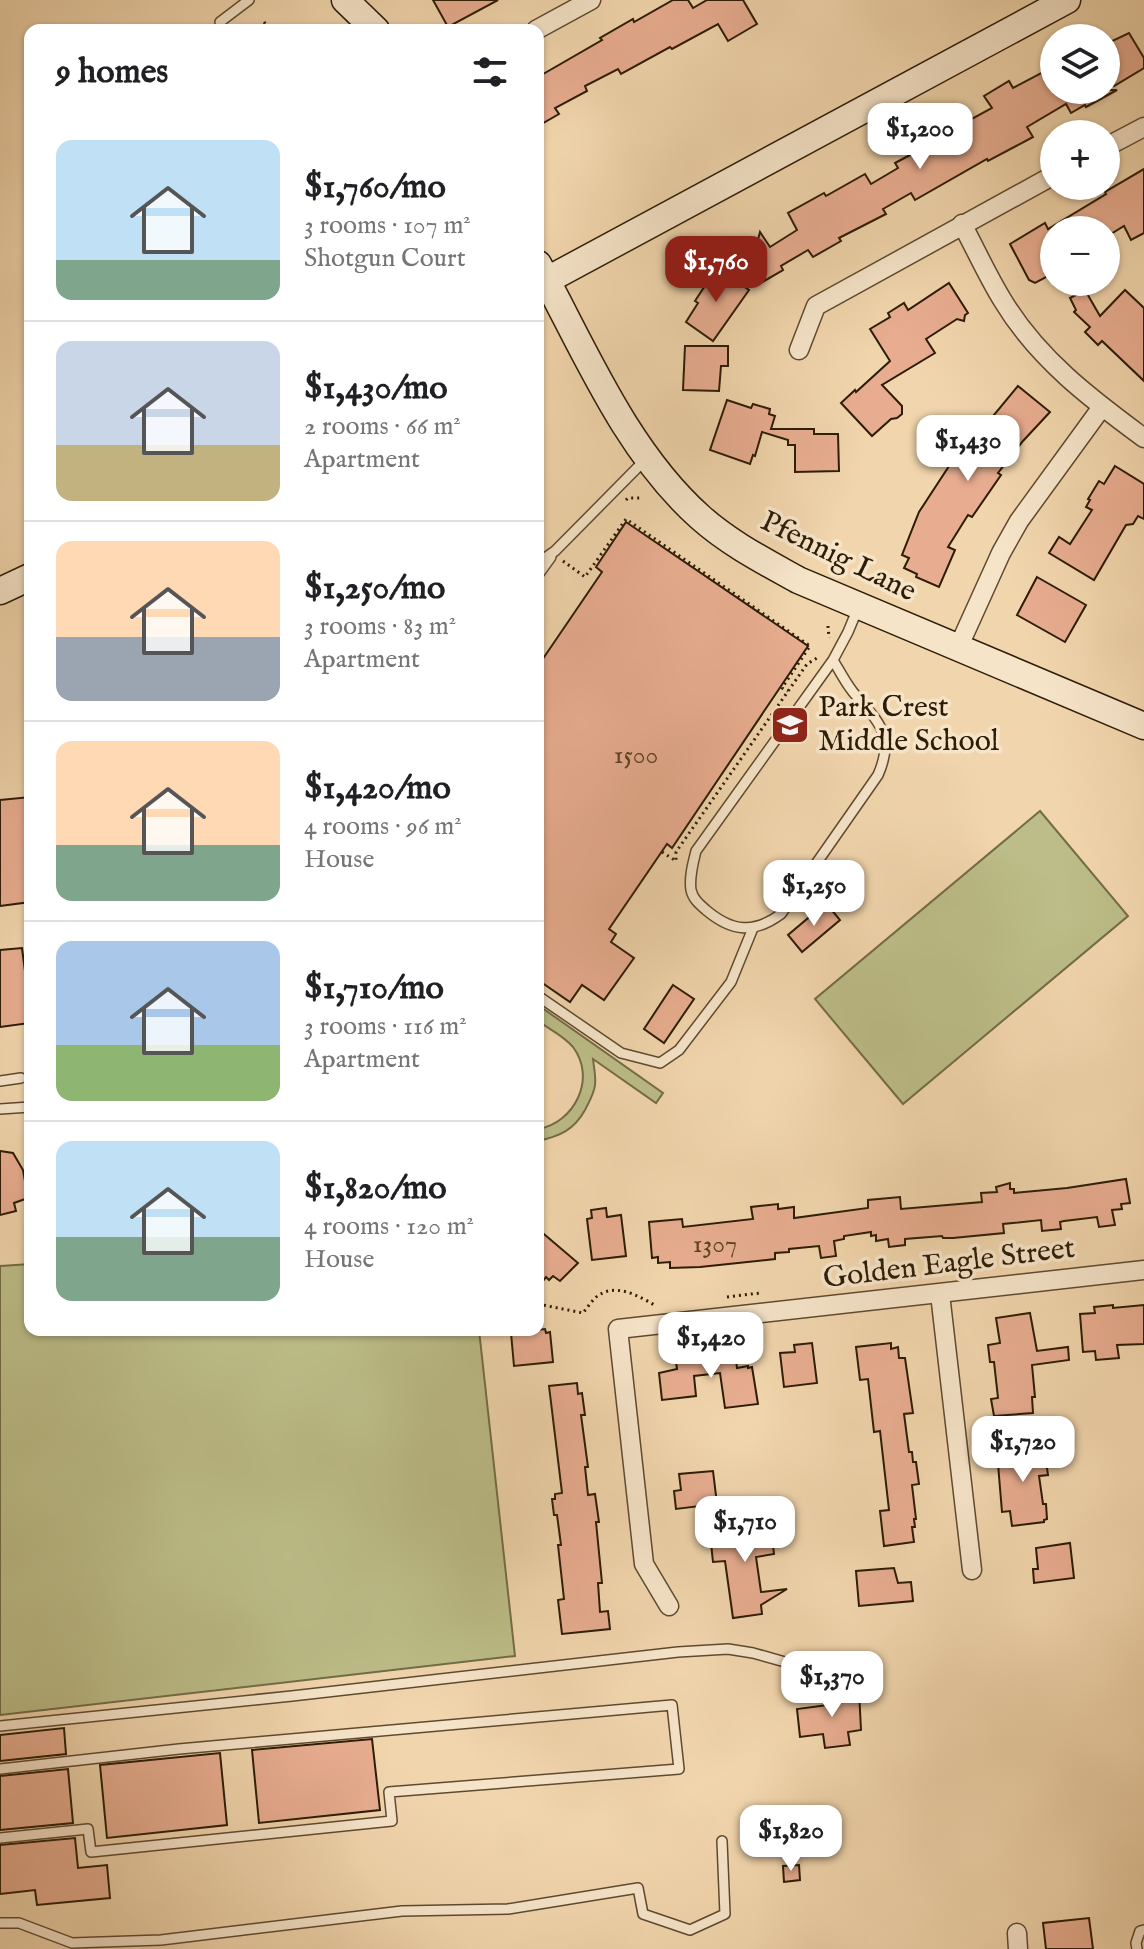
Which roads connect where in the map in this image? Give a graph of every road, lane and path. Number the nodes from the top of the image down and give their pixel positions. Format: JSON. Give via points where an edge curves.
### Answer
{"nodes":[{"id":1,"x":249,"y":0,"type":"edge"},
{"id":2,"x":345,"y":0,"type":"edge"},
{"id":3,"x":591,"y":0,"type":"edge"},
{"id":4,"x":1067,"y":0,"type":"edge"},
{"id":5,"x":220,"y":22,"type":"dead end"},
{"id":6,"x":370,"y":24,"type":"edge"},
{"id":7,"x":544,"y":26,"type":"edge"},
{"id":8,"x":1144,"y":127,"type":"edge"},
{"id":9,"x":1120,"y":140,"type":"edge"},
{"id":10,"x":1040,"y":182,"type":"edge"},
{"id":11,"x":962,"y":224,"type":"junction"},
{"id":12,"x":544,"y":274,"type":"edge"},
{"id":13,"x":544,"y":281,"type":"edge"},
{"id":14,"x":799,"y":350,"type":"dead end"},
{"id":15,"x":1102,"y":407,"type":"junction"},
{"id":16,"x":1144,"y":438,"type":"edge"},
{"id":17,"x":647,"y":458,"type":"junction"},
{"id":18,"x":555,"y":551,"type":"junction"},
{"id":19,"x":544,"y":559,"type":"edge"},
{"id":20,"x":562,"y":560,"type":"dead end"},
{"id":21,"x":544,"y":567,"type":"edge"},
{"id":22,"x":24,"y":580,"type":"edge"},
{"id":23,"x":0,"y":591,"type":"edge"},
{"id":24,"x":859,"y":606,"type":"junction"},
{"id":25,"x":828,"y":626,"type":"dead end"},
{"id":26,"x":958,"y":648,"type":"junction"},
{"id":27,"x":833,"y":660,"type":"junction"},
{"id":28,"x":788,"y":691,"type":"junction"},
{"id":29,"x":1144,"y":726,"type":"edge"},
{"id":30,"x":662,"y":852,"type":"dead end"},
{"id":31,"x":753,"y":928,"type":"junction"},
{"id":32,"x":544,"y":1000,"type":"edge"},
{"id":33,"x":21,"y":1078,"type":"dead end"},
{"id":34,"x":0,"y":1081,"type":"edge"},
{"id":35,"x":24,"y":1107,"type":"edge"},
{"id":36,"x":0,"y":1109,"type":"edge"},
{"id":37,"x":1144,"y":1270,"type":"edge"},
{"id":38,"x":770,"y":1292,"type":"dead end"},
{"id":39,"x":940,"y":1294,"type":"junction"},
{"id":40,"x":727,"y":1297,"type":"dead end"},
{"id":41,"x":544,"y":1305,"type":"edge"},
{"id":42,"x":657,"y":1306,"type":"dead end"},
{"id":43,"x":972,"y":1570,"type":"dead end"},
{"id":44,"x":669,"y":1606,"type":"dead end"},
{"id":45,"x":785,"y":1662,"type":"dead end"},
{"id":46,"x":0,"y":1726,"type":"edge"},
{"id":47,"x":0,"y":1769,"type":"edge"},
{"id":48,"x":0,"y":1838,"type":"edge"},
{"id":49,"x":722,"y":1841,"type":"dead end"},
{"id":50,"x":0,"y":1923,"type":"edge"},
{"id":51,"x":1144,"y":1930,"type":"edge"},
{"id":52,"x":1137,"y":1949,"type":"edge"}],
"edges":[{"from":1,"to":5,"type":"lane"},
{"from":2,"to":6,"type":"street"},
{"from":3,"to":7,"type":"street"},
{"from":4,"to":12,"type":"street"},
{"from":8,"to":9,"type":"street"},
{"from":10,"to":11,"type":"street"},
{"from":11,"to":14,"type":"street","via":[[816,306]]},
{"from":11,"to":15,"type":"street","via":[[1020,325],[1056,368]]},
{"from":13,"to":17,"type":"street","name":"Pfennig Lane"},
{"from":15,"to":16,"type":"street"},
{"from":15,"to":26,"type":"street","via":[[1019,521]]},
{"from":17,"to":18,"type":"lane"},
{"from":17,"to":24,"type":"street","name":"Pfennig Lane","via":[[700,517],[746,552]]},
{"from":18,"to":19,"type":"lane"},
{"from":18,"to":21,"type":"lane"},
{"from":20,"to":28,"type":"path","via":[[585,577],[626,519],[810,646],[782,688]]},
{"from":22,"to":23,"type":"street"},
{"from":24,"to":26,"type":"street","name":"Pfennig Lane"},
{"from":24,"to":27,"type":"lane"},
{"from":25,"to":28,"type":"path","via":[[824,650]]},
{"from":26,"to":29,"type":"street","name":"Pfennig Lane"},
{"from":27,"to":31,"type":"lane","via":[[885,733],[884,763],[781,914]]},
{"from":27,"to":31,"type":"lane","via":[[696,851],[691,891],[697,902],[716,919]]},
{"from":28,"to":30,"type":"path","via":[[676,852],[676,861]]},
{"from":31,"to":32,"type":"lane","via":[[731,982],[679,1050],[660,1063],[621,1053]]},
{"from":33,"to":34,"type":"lane"},
{"from":35,"to":36,"type":"lane"},
{"from":37,"to":39,"type":"street","name":"Golden Eagle Street"},
{"from":38,"to":40,"type":"path"},
{"from":39,"to":43,"type":"street"},
{"from":39,"to":44,"type":"street","name":"Golden Eagle Street","via":[[618,1329],[644,1564]]},
{"from":41,"to":42,"type":"path","via":[[583,1313],[597,1295],[613,1290],[633,1293]]},
{"from":45,"to":46,"type":"lane","via":[[728,1649],[678,1652]]},
{"from":47,"to":48,"type":"lane","via":[[672,1705],[679,1769],[389,1792],[392,1821],[91,1852],[88,1829]]},
{"from":49,"to":50,"type":"lane","via":[[725,1914],[690,1930],[643,1914],[638,1888],[508,1909],[402,1911],[161,1940],[72,1943],[19,1923]]},
{"from":51,"to":52,"type":"lane"}]}
